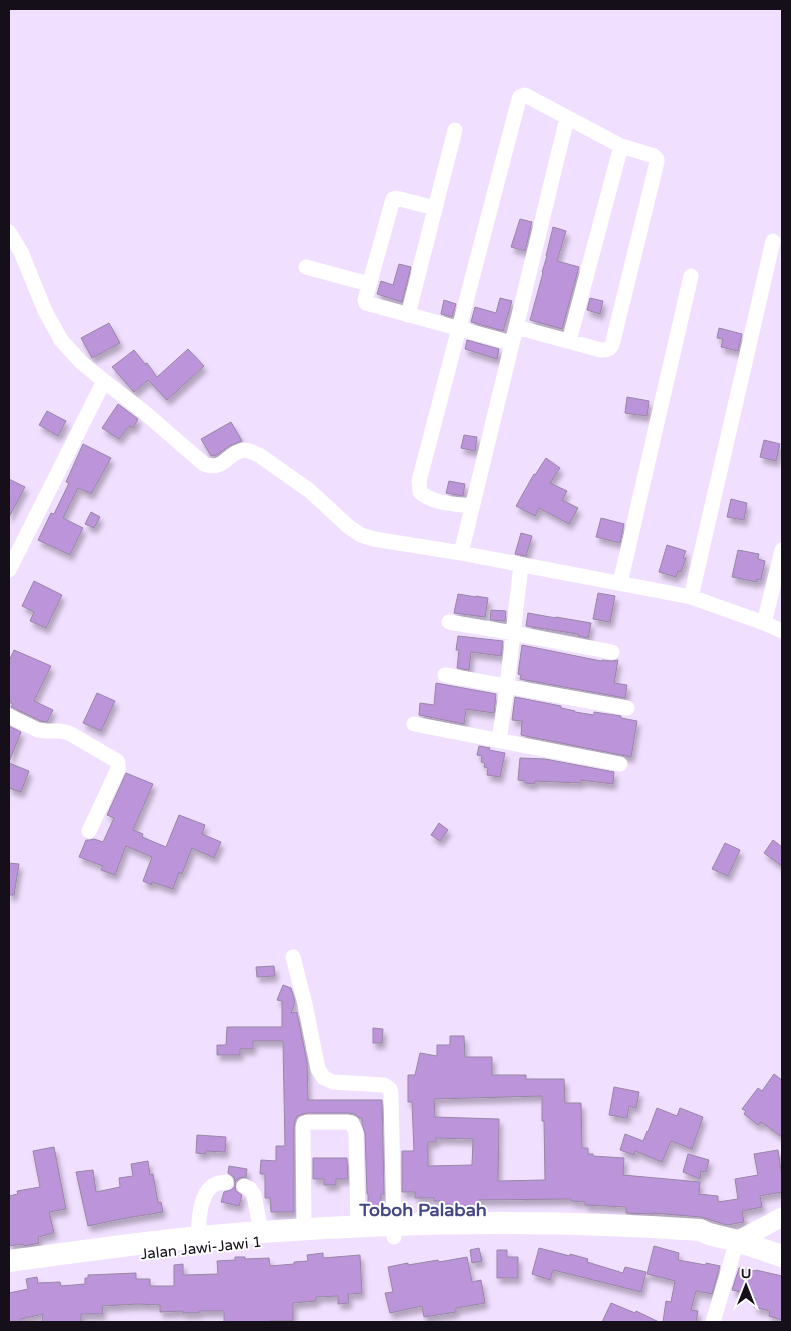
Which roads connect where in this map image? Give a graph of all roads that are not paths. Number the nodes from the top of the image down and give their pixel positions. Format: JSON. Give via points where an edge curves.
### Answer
{"nodes":[{"id":1,"x":567,"y":118,"type":"junction"},
{"id":2,"x":455,"y":130,"type":"dead end"},
{"id":3,"x":621,"y":146,"type":"junction"},
{"id":4,"x":435,"y":208,"type":"junction"},
{"id":5,"x":9,"y":232,"type":"edge"},
{"id":6,"x":773,"y":241,"type":"dead end"},
{"id":7,"x":306,"y":267,"type":"dead end"},
{"id":8,"x":691,"y":276,"type":"dead end"},
{"id":9,"x":369,"y":284,"type":"junction"},
{"id":10,"x":408,"y":315,"type":"junction"},
{"id":11,"x":516,"y":327,"type":"junction"},
{"id":12,"x":458,"y":328,"type":"junction"},
{"id":13,"x":569,"y":342,"type":"junction"},
{"id":14,"x":512,"y":343,"type":"junction"},
{"id":15,"x":104,"y":381,"type":"junction"},
{"id":16,"x":472,"y":506,"type":"junction"},
{"id":17,"x":782,"y":550,"type":"edge"},
{"id":18,"x":461,"y":553,"type":"junction"},
{"id":19,"x":521,"y":565,"type":"junction"},
{"id":20,"x":9,"y":570,"type":"edge"},
{"id":21,"x":620,"y":583,"type":"junction"},
{"id":22,"x":691,"y":596,"type":"junction"},
{"id":23,"x":450,"y":622,"type":"dead end"},
{"id":24,"x":764,"y":623,"type":"junction"},
{"id":25,"x":782,"y":631,"type":"edge"},
{"id":26,"x":513,"y":633,"type":"junction"},
{"id":27,"x":612,"y":652,"type":"dead end"},
{"id":28,"x":445,"y":676,"type":"dead end"},
{"id":29,"x":507,"y":686,"type":"junction"},
{"id":30,"x":627,"y":708,"type":"dead end"},
{"id":31,"x":9,"y":716,"type":"edge"},
{"id":32,"x":414,"y":724,"type":"dead end"},
{"id":33,"x":499,"y":741,"type":"junction"},
{"id":34,"x":620,"y":764,"type":"dead end"},
{"id":35,"x":89,"y":831,"type":"dead end"},
{"id":36,"x":293,"y":956,"type":"dead end"},
{"id":37,"x":226,"y":1182,"type":"dead end"},
{"id":38,"x":244,"y":1186,"type":"dead end"},
{"id":39,"x":782,"y":1221,"type":"edge"},
{"id":40,"x":358,"y":1226,"type":"junction"},
{"id":41,"x":304,"y":1229,"type":"junction"},
{"id":42,"x":393,"y":1231,"type":"junction"},
{"id":43,"x":261,"y":1232,"type":"junction"},
{"id":44,"x":737,"y":1241,"type":"junction"},
{"id":45,"x":199,"y":1242,"type":"junction"},
{"id":46,"x":782,"y":1256,"type":"edge"},
{"id":47,"x":9,"y":1268,"type":"edge"},
{"id":48,"x":713,"y":1322,"type":"edge"}],
"edges":[{"from":1,"to":3,"type":"street"},
{"from":1,"to":11,"type":"street"},
{"from":1,"to":12,"type":"street","via":[[528,96],[518,99]]},
{"from":2,"to":4,"type":"street"},
{"from":3,"to":13,"type":"street"},
{"from":3,"to":13,"type":"street","via":[[654,156],[657,162],[612,345],[601,350]]},
{"from":4,"to":9,"type":"street","via":[[396,198],[393,200]]},
{"from":4,"to":10,"type":"street"},
{"from":5,"to":15,"type":"street","via":[[21,252],[44,311],[61,340]]},
{"from":6,"to":22,"type":"street"},
{"from":7,"to":9,"type":"street"},
{"from":8,"to":21,"type":"street"},
{"from":9,"to":10,"type":"street","via":[[366,303]]},
{"from":10,"to":12,"type":"street"},
{"from":11,"to":13,"type":"street"},
{"from":11,"to":14,"type":"street"},
{"from":12,"to":14,"type":"street"},
{"from":12,"to":16,"type":"street","via":[[419,480],[420,492],[426,498]]},
{"from":14,"to":16,"type":"street"},
{"from":15,"to":18,"type":"street","via":[[204,464],[218,466],[237,452],[252,452],[310,491],[361,535]]},
{"from":15,"to":20,"type":"street"},
{"from":16,"to":18,"type":"street"},
{"from":17,"to":24,"type":"street"},
{"from":18,"to":19,"type":"street"},
{"from":19,"to":21,"type":"street"},
{"from":19,"to":26,"type":"street"},
{"from":21,"to":22,"type":"street"},
{"from":22,"to":24,"type":"street"},
{"from":23,"to":26,"type":"street"},
{"from":24,"to":25,"type":"street"},
{"from":26,"to":27,"type":"street"},
{"from":26,"to":29,"type":"street"},
{"from":28,"to":29,"type":"street"},
{"from":29,"to":30,"type":"street"},
{"from":29,"to":33,"type":"street"},
{"from":31,"to":35,"type":"street","via":[[38,730],[69,733],[117,761],[118,769]]},
{"from":32,"to":33,"type":"street"},
{"from":33,"to":34,"type":"street"},
{"from":36,"to":42,"type":"street","via":[[318,1069],[324,1078],[334,1082],[384,1085],[390,1089]]},
{"from":37,"to":45,"type":"street","via":[[212,1186],[204,1197]]},
{"from":38,"to":43,"type":"street","via":[[254,1194]]},
{"from":39,"to":44,"type":"main road"},
{"from":40,"to":41,"type":"highway"},
{"from":40,"to":41,"type":"street","via":[[354,1127],[348,1122],[307,1122],[302,1128]]},
{"from":40,"to":42,"type":"highway"},
{"from":41,"to":43,"type":"highway"},
{"from":42,"to":44,"type":"highway","via":[[699,1238],[709,1234]]},
{"from":42,"to":45,"type":"highway","name":"Jalan Jawi-Jawi 1","via":[[272,1241]]},
{"from":43,"to":45,"type":"highway"},
{"from":44,"to":46,"type":"highway"},
{"from":44,"to":48,"type":"street"},
{"from":45,"to":47,"type":"highway"}]}
